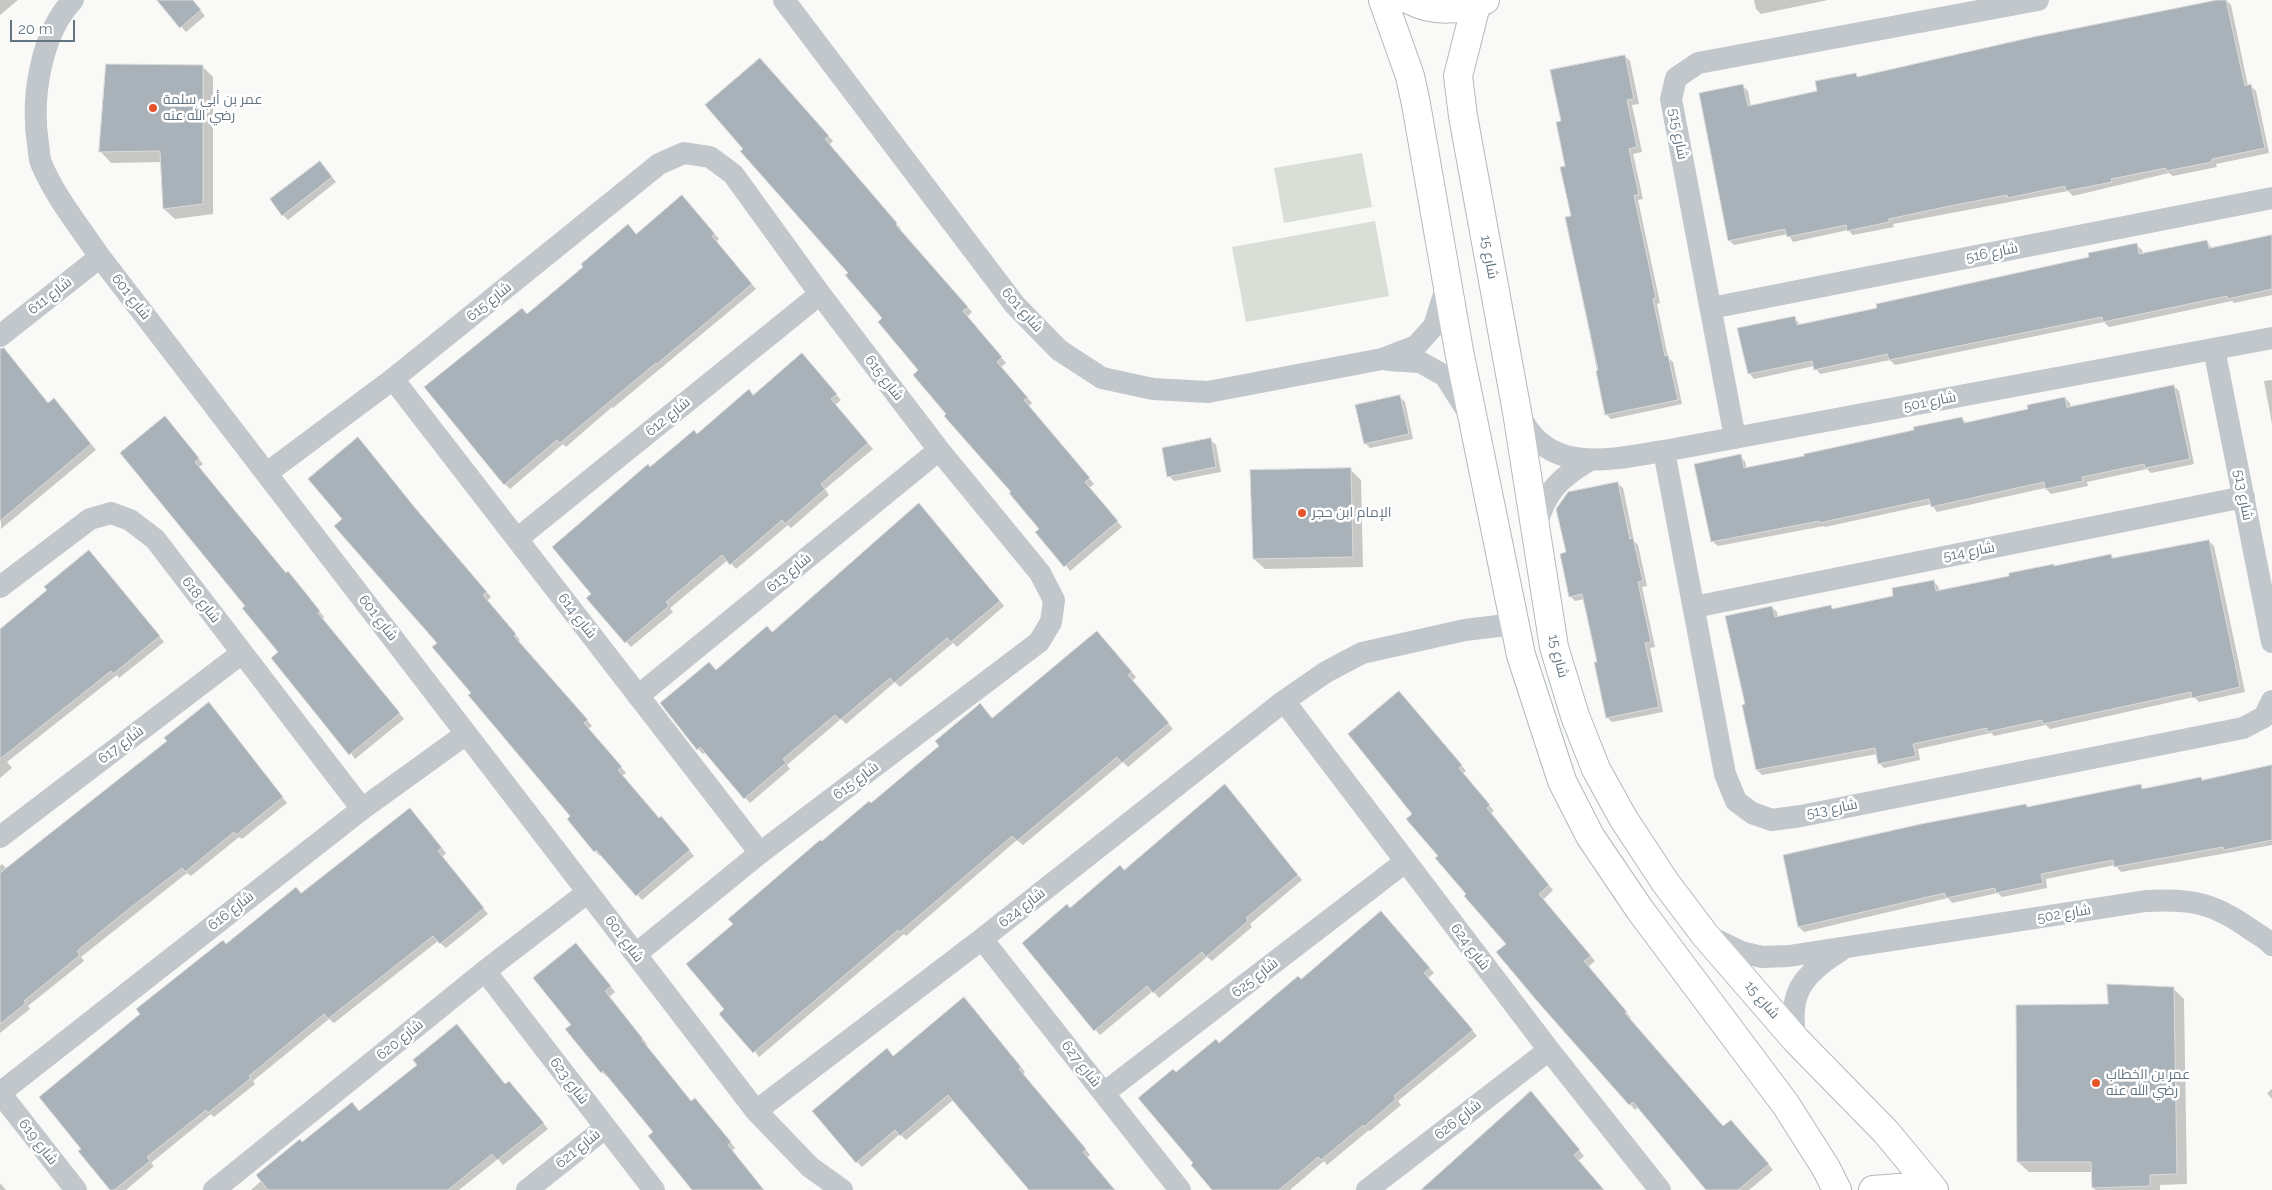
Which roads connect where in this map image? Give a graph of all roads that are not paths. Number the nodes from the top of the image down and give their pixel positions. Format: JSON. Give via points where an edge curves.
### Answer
{"nodes":[{"id":1,"x":73,"y":0,"type":"edge"},
{"id":2,"x":784,"y":0,"type":"edge"},
{"id":3,"x":1383,"y":0,"type":"edge"},
{"id":4,"x":1410,"y":0,"type":"edge"},
{"id":5,"x":2038,"y":0,"type":"edge"},
{"id":6,"x":1480,"y":2,"type":"edge"},
{"id":7,"x":2272,"y":198,"type":"edge"},
{"id":8,"x":100,"y":257,"type":"junction"},
{"id":9,"x":1447,"y":285,"type":"junction"},
{"id":10,"x":820,"y":294,"type":"junction"},
{"id":11,"x":1711,"y":308,"type":"junction"},
{"id":12,"x":0,"y":336,"type":"edge"},
{"id":13,"x":2272,"y":338,"type":"edge"},
{"id":14,"x":2214,"y":349,"type":"junction"},
{"id":15,"x":1382,"y":360,"type":"junction"},
{"id":16,"x":393,"y":379,"type":"junction"},
{"id":17,"x":1517,"y":412,"type":"junction"},
{"id":18,"x":1472,"y":418,"type":"junction"},
{"id":19,"x":1735,"y":438,"type":"junction"},
{"id":20,"x":939,"y":450,"type":"junction"},
{"id":21,"x":1664,"y":451,"type":"junction"},
{"id":22,"x":1588,"y":461,"type":"junction"},
{"id":23,"x":266,"y":474,"type":"junction"},
{"id":24,"x":2244,"y":497,"type":"junction"},
{"id":25,"x":1536,"y":526,"type":"junction"},
{"id":26,"x":517,"y":539,"type":"junction"},
{"id":27,"x":0,"y":587,"type":"edge"},
{"id":28,"x":1694,"y":607,"type":"junction"},
{"id":29,"x":1514,"y":624,"type":"junction"},
{"id":30,"x":2272,"y":642,"type":"edge"},
{"id":31,"x":242,"y":653,"type":"junction"},
{"id":32,"x":638,"y":696,"type":"junction"},
{"id":33,"x":1284,"y":701,"type":"junction"},
{"id":34,"x":2272,"y":701,"type":"edge"},
{"id":35,"x":466,"y":734,"type":"junction"},
{"id":36,"x":362,"y":809,"type":"junction"},
{"id":37,"x":0,"y":837,"type":"edge"},
{"id":38,"x":760,"y":854,"type":"junction"},
{"id":39,"x":1405,"y":862,"type":"junction"},
{"id":40,"x":588,"y":892,"type":"junction"},
{"id":41,"x":1705,"y":935,"type":"junction"},
{"id":42,"x":982,"y":939,"type":"junction"},
{"id":43,"x":2272,"y":945,"type":"edge"},
{"id":44,"x":1845,"y":948,"type":"junction"},
{"id":45,"x":636,"y":954,"type":"junction"},
{"id":46,"x":485,"y":971,"type":"junction"},
{"id":47,"x":1796,"y":1040,"type":"junction"},
{"id":48,"x":1549,"y":1050,"type":"junction"},
{"id":49,"x":0,"y":1093,"type":"edge"},
{"id":50,"x":1104,"y":1093,"type":"junction"},
{"id":51,"x":756,"y":1111,"type":"junction"},
{"id":52,"x":605,"y":1128,"type":"junction"},
{"id":53,"x":76,"y":1190,"type":"edge"},
{"id":54,"x":214,"y":1190,"type":"edge"},
{"id":55,"x":527,"y":1190,"type":"edge"},
{"id":56,"x":654,"y":1190,"type":"edge"},
{"id":57,"x":842,"y":1190,"type":"edge"},
{"id":58,"x":1180,"y":1190,"type":"edge"},
{"id":59,"x":1367,"y":1190,"type":"edge"},
{"id":60,"x":1660,"y":1190,"type":"edge"},
{"id":61,"x":1837,"y":1190,"type":"edge"},
{"id":62,"x":1873,"y":1190,"type":"edge"},
{"id":63,"x":1918,"y":1190,"type":"edge"},
{"id":64,"x":1934,"y":1190,"type":"edge"}],
"edges":[{"from":1,"to":8,"type":"street","name":"شارع 601","via":[[49,40],[38,82],[34,119],[41,162],[61,200]]},
{"from":2,"to":15,"type":"street","name":"شارع 601","via":[[1015,305],[1059,350],[1102,378],[1152,390],[1208,392]]},
{"from":3,"to":9,"type":"street","via":[[1410,76]]},
{"from":4,"to":6,"type":"street","via":[[1447,9]]},
{"from":5,"to":11,"type":"street","name":"شارع 515","via":[[1698,63],[1676,78],[1672,99]]},
{"from":6,"to":17,"type":"street","name":"شارع 15","via":[[1458,76]]},
{"from":7,"to":11,"type":"street","name":"شارع 516"},
{"from":8,"to":12,"type":"street","name":"شارع 611"},
{"from":8,"to":23,"type":"street","name":"شارع 601"},
{"from":9,"to":15,"type":"street","name":"شارع 601","via":[[1434,326],[1416,346]]},
{"from":9,"to":18,"type":"street"},
{"from":10,"to":16,"type":"street","name":"شارع 615","via":[[733,174],[710,157],[684,153],[659,164]]},
{"from":10,"to":20,"type":"street","name":"شارع 615"},
{"from":10,"to":26,"type":"street","name":"شارع 612"},
{"from":11,"to":19,"type":"street","name":"شارع 515"},
{"from":13,"to":14,"type":"street","name":"شارع 501"},
{"from":14,"to":19,"type":"street","name":"شارع 501"},
{"from":14,"to":24,"type":"street","name":"شارع 513"},
{"from":15,"to":18,"type":"street","name":"شارع 601","via":[[1420,362],[1445,376]]},
{"from":16,"to":23,"type":"street","name":"شارع 615"},
{"from":16,"to":26,"type":"street","name":"شارع 614"},
{"from":17,"to":22,"type":"street","name":"شارع 501","via":[[1531,433],[1546,446],[1563,456]]},
{"from":17,"to":25,"type":"street","name":"شارع 15"},
{"from":18,"to":29,"type":"street"},
{"from":19,"to":21,"type":"street","name":"شارع 501"},
{"from":20,"to":32,"type":"street","name":"شارع 613"},
{"from":20,"to":38,"type":"street","name":"شارع 615","via":[[1040,573],[1054,600],[1051,622],[1039,642]]},
{"from":21,"to":22,"type":"street","name":"شارع 501"},
{"from":21,"to":28,"type":"street","name":"شارع 513"},
{"from":22,"to":25,"type":"street","name":"شارع 501","via":[[1553,487]]},
{"from":23,"to":35,"type":"street","name":"شارع 601"},
{"from":24,"to":28,"type":"street","name":"شارع 514"},
{"from":24,"to":30,"type":"street","name":"شارع 513"},
{"from":25,"to":41,"type":"street","name":"شارع 15","via":[[1554,646],[1575,716],[1596,769],[1665,882]]},
{"from":26,"to":32,"type":"street","name":"شارع 614"},
{"from":27,"to":31,"type":"street","name":"شارع 618","via":[[90,519],[111,513],[130,520],[155,539]]},
{"from":28,"to":34,"type":"street","name":"شارع 513","via":[[1724,774],[1736,801],[1752,813],[1772,820],[2243,728],[2264,717]]},
{"from":29,"to":33,"type":"street","name":"شارع 624","via":[[1465,630],[1362,653],[1326,672]]},
{"from":29,"to":61,"type":"street","via":[[1562,781],[1590,836],[1640,910],[1786,1105]]},
{"from":31,"to":36,"type":"street","name":"شارع 618"},
{"from":31,"to":37,"type":"street","name":"شارع 617"},
{"from":32,"to":38,"type":"street","name":"شارع 614"},
{"from":33,"to":39,"type":"street","name":"شارع 624"},
{"from":33,"to":42,"type":"street","name":"شارع 624"},
{"from":35,"to":36,"type":"street","name":"شارع 616"},
{"from":35,"to":40,"type":"street","name":"شارع 601"},
{"from":36,"to":49,"type":"street","name":"شارع 616"},
{"from":38,"to":45,"type":"street","name":"شارع 615"},
{"from":39,"to":48,"type":"street","name":"شارع 624"},
{"from":39,"to":50,"type":"street","name":"شارع 625"},
{"from":40,"to":45,"type":"street","name":"شارع 601"},
{"from":40,"to":46,"type":"street","name":"شارع 620"},
{"from":41,"to":44,"type":"street","name":"شارع 502","via":[[1741,952],[1762,957]]},
{"from":41,"to":47,"type":"street","name":"شارع 15"},
{"from":42,"to":50,"type":"street","name":"شارع 627"},
{"from":42,"to":51,"type":"street","name":"شارع 624"},
{"from":43,"to":44,"type":"street","name":"شارع 502","via":[[2210,905],[2180,900],[2146,901]]},
{"from":44,"to":47,"type":"street","name":"شارع 502","via":[[1805,978],[1795,997],[1792,1020]]},
{"from":45,"to":51,"type":"street","name":"شارع 601"},
{"from":46,"to":52,"type":"street","name":"شارع 623"},
{"from":46,"to":54,"type":"street","name":"شارع 620"},
{"from":47,"to":64,"type":"street","name":"شارع 15","via":[[1886,1132]]},
{"from":48,"to":59,"type":"street","name":"شارع 626"},
{"from":48,"to":60,"type":"street","name":"شارع 624"},
{"from":49,"to":53,"type":"street","name":"شارع 619"},
{"from":50,"to":58,"type":"street","name":"شارع 627"},
{"from":51,"to":57,"type":"street","name":"شارع 601","via":[[810,1167]]},
{"from":52,"to":55,"type":"street","name":"شارع 621"},
{"from":52,"to":56,"type":"street","name":"شارع 623"},
{"from":62,"to":63,"type":"street","via":[[1912,1187]]}]}
